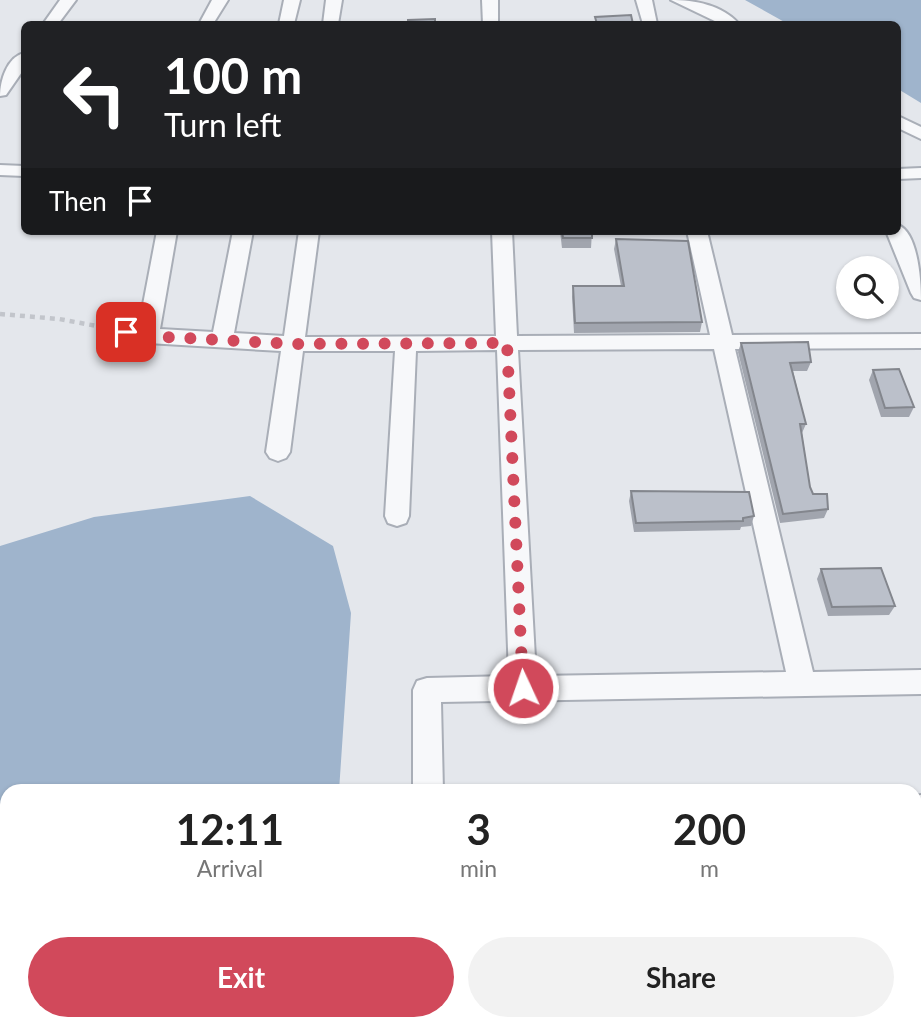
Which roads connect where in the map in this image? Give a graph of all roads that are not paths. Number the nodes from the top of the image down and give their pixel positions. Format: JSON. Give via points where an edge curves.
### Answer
{"nodes":[{"id":1,"x":68,"y":0,"type":"edge"},
{"id":2,"x":220,"y":0,"type":"edge"},
{"id":3,"x":292,"y":0,"type":"edge"},
{"id":4,"x":334,"y":0,"type":"edge"},
{"id":5,"x":489,"y":0,"type":"edge"},
{"id":6,"x":644,"y":0,"type":"edge"},
{"id":7,"x":679,"y":0,"type":"edge"},
{"id":8,"x":52,"y":21,"type":"edge"},
{"id":9,"x":208,"y":21,"type":"edge"},
{"id":10,"x":288,"y":21,"type":"edge"},
{"id":11,"x":331,"y":21,"type":"edge"},
{"id":12,"x":491,"y":21,"type":"edge"},
{"id":13,"x":649,"y":21,"type":"edge"},
{"id":14,"x":726,"y":21,"type":"edge"},
{"id":15,"x":21,"y":62,"type":"edge"},
{"id":16,"x":0,"y":91,"type":"edge"},
{"id":17,"x":901,"y":123,"type":"edge"},
{"id":18,"x":921,"y":134,"type":"edge"},
{"id":19,"x":0,"y":170,"type":"edge"},
{"id":20,"x":21,"y":171,"type":"edge"},
{"id":21,"x":921,"y":173,"type":"edge"},
{"id":22,"x":901,"y":174,"type":"edge"},
{"id":23,"x":166,"y":235,"type":"edge"},
{"id":24,"x":242,"y":235,"type":"edge"},
{"id":25,"x":308,"y":235,"type":"edge"},
{"id":26,"x":502,"y":235,"type":"edge"},
{"id":27,"x":698,"y":235,"type":"edge"},
{"id":28,"x":898,"y":235,"type":"edge"},
{"id":29,"x":921,"y":293,"type":"edge"},
{"id":30,"x":222,"y":339,"type":"junction"},
{"id":31,"x":722,"y":341,"type":"junction"},
{"id":32,"x":921,"y":341,"type":"edge"},
{"id":33,"x":406,"y":343,"type":"junction"},
{"id":34,"x":507,"y":343,"type":"junction"},
{"id":35,"x":293,"y":344,"type":"junction"},
{"id":36,"x":278,"y":452,"type":"dead end"},
{"id":37,"x":397,"y":516,"type":"dead end"},
{"id":38,"x":921,"y":682,"type":"edge"},
{"id":39,"x":802,"y":684,"type":"junction"},
{"id":40,"x":523,"y":688,"type":"junction"},
{"id":41,"x":428,"y":784,"type":"edge"}],
"edges":[{"from":1,"to":8,"type":"street"},
{"from":2,"to":9,"type":"street"},
{"from":3,"to":10,"type":"street"},
{"from":4,"to":11,"type":"street"},
{"from":5,"to":12,"type":"street"},
{"from":6,"to":13,"type":"street"},
{"from":7,"to":14,"type":"street"},
{"from":15,"to":16,"type":"street"},
{"from":17,"to":18,"type":"street"},
{"from":19,"to":20,"type":"street"},
{"from":21,"to":22,"type":"street"},
{"from":23,"to":30,"type":"street","via":[[148,336]]},
{"from":24,"to":30,"type":"street"},
{"from":25,"to":35,"type":"street"},
{"from":26,"to":34,"type":"street"},
{"from":27,"to":31,"type":"street"},
{"from":28,"to":29,"type":"street"},
{"from":30,"to":35,"type":"street"},
{"from":31,"to":32,"type":"street"},
{"from":31,"to":34,"type":"street"},
{"from":31,"to":39,"type":"street"},
{"from":33,"to":34,"type":"street"},
{"from":33,"to":35,"type":"street"},
{"from":33,"to":37,"type":"street"},
{"from":34,"to":40,"type":"street"},
{"from":35,"to":36,"type":"street"},
{"from":38,"to":39,"type":"street"},
{"from":39,"to":40,"type":"street"},
{"from":40,"to":41,"type":"street","via":[[427,690]]}]}
